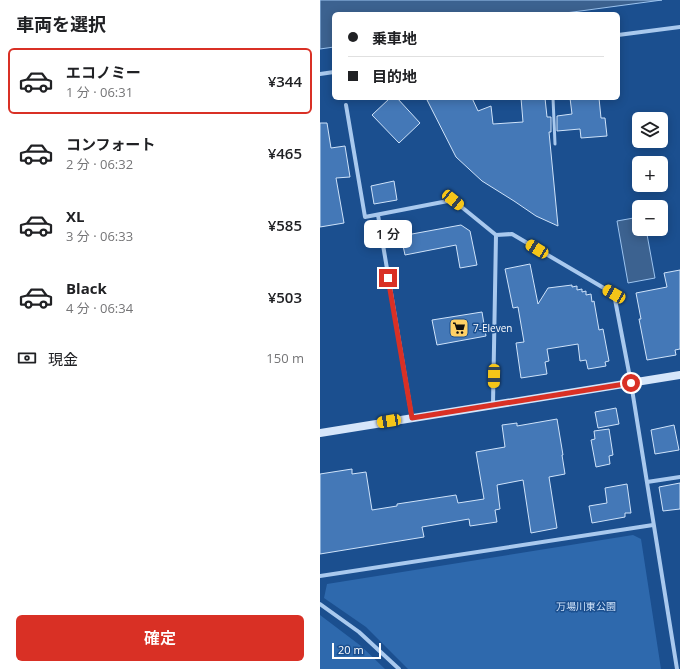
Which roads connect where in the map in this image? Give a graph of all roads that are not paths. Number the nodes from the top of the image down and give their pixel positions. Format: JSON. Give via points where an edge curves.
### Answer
{"nodes":[{"id":1,"x":680,"y":26,"type":"edge"},
{"id":2,"x":620,"y":35,"type":"edge"},
{"id":3,"x":332,"y":72,"type":"edge"},
{"id":4,"x":320,"y":74,"type":"edge"},
{"id":5,"x":553,"y":100,"type":"edge"},
{"id":6,"x":346,"y":105,"type":"dead end"},
{"id":7,"x":555,"y":144,"type":"dead end"},
{"id":8,"x":378,"y":215,"type":"junction"},
{"id":9,"x":496,"y":234,"type":"junction"},
{"id":10,"x":680,"y":375,"type":"edge"},
{"id":11,"x":631,"y":383,"type":"junction"},
{"id":12,"x":493,"y":404,"type":"junction"},
{"id":13,"x":412,"y":418,"type":"junction"},
{"id":14,"x":320,"y":433,"type":"edge"},
{"id":15,"x":680,"y":477,"type":"edge"},
{"id":16,"x":647,"y":482,"type":"junction"},
{"id":17,"x":654,"y":525,"type":"junction"},
{"id":18,"x":320,"y":576,"type":"edge"},
{"id":19,"x":320,"y":604,"type":"edge"},
{"id":20,"x":399,"y":669,"type":"edge"},
{"id":21,"x":677,"y":669,"type":"edge"}],
"edges":[{"from":1,"to":2,"type":"street"},
{"from":3,"to":4,"type":"street"},
{"from":5,"to":7,"type":"lane"},
{"from":6,"to":8,"type":"street","via":[[366,218]]},
{"from":8,"to":9,"type":"street","via":[[453,200]]},
{"from":8,"to":13,"type":"street"},
{"from":9,"to":11,"type":"street","via":[[512,234],[614,294]]},
{"from":9,"to":12,"type":"street"},
{"from":10,"to":11,"type":"street"},
{"from":11,"to":12,"type":"street"},
{"from":11,"to":16,"type":"street"},
{"from":12,"to":13,"type":"street"},
{"from":13,"to":14,"type":"street"},
{"from":15,"to":16,"type":"street"},
{"from":16,"to":17,"type":"street"},
{"from":17,"to":18,"type":"street"},
{"from":17,"to":21,"type":"street"},
{"from":19,"to":20,"type":"street","via":[[359,632]]}]}
